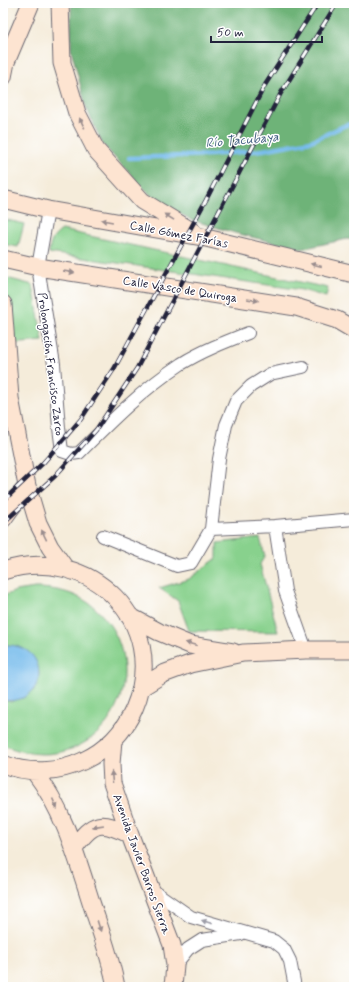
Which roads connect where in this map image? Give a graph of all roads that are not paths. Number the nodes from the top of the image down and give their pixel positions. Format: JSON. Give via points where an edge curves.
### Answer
{"nodes":[{"id":1,"x":31,"y":3,"type":"edge"},
{"id":2,"x":60,"y":3,"type":"edge"},
{"id":3,"x":3,"y":77,"type":"edge"},
{"id":4,"x":3,"y":199,"type":"edge"},
{"id":5,"x":48,"y":210,"type":"junction"},
{"id":6,"x":202,"y":237,"type":"junction"},
{"id":7,"x":3,"y":259,"type":"edge"},
{"id":8,"x":38,"y":267,"type":"junction"},
{"id":9,"x":354,"y":274,"type":"edge"},
{"id":10,"x":3,"y":304,"type":"edge"},
{"id":11,"x":354,"y":330,"type":"edge"},
{"id":12,"x":248,"y":333,"type":"dead end"},
{"id":13,"x":303,"y":367,"type":"dead end"},
{"id":14,"x":27,"y":486,"type":"junction"},
{"id":15,"x":3,"y":519,"type":"edge"},
{"id":16,"x":354,"y":520,"type":"edge"},
{"id":17,"x":275,"y":526,"type":"junction"},
{"id":18,"x":211,"y":529,"type":"junction"},
{"id":19,"x":103,"y":536,"type":"dead end"},
{"id":20,"x":65,"y":568,"type":"junction"},
{"id":21,"x":3,"y":571,"type":"edge"},
{"id":22,"x":129,"y":616,"type":"junction"},
{"id":23,"x":306,"y":650,"type":"junction"},
{"id":24,"x":354,"y":650,"type":"edge"},
{"id":25,"x":243,"y":653,"type":"junction"},
{"id":26,"x":142,"y":687,"type":"junction"},
{"id":27,"x":113,"y":740,"type":"junction"},
{"id":28,"x":3,"y":764,"type":"edge"},
{"id":29,"x":34,"y":771,"type":"junction"},
{"id":30,"x":130,"y":835,"type":"junction"},
{"id":31,"x":74,"y":848,"type":"junction"},
{"id":32,"x":151,"y":889,"type":"junction"},
{"id":33,"x":244,"y":933,"type":"junction"},
{"id":34,"x":175,"y":965,"type":"junction"},
{"id":35,"x":116,"y":987,"type":"edge"},
{"id":36,"x":173,"y":987,"type":"edge"},
{"id":37,"x":295,"y":987,"type":"edge"}],
"edges":[{"from":1,"to":3,"type":"street","via":[[6,62]]},
{"from":6,"to":2,"type":"street","one_way":true,"via":[[142,200],[96,150],[77,113],[62,63]]},
{"from":4,"to":5,"type":"street","name":"Calle Gómez Farías"},
{"from":6,"to":5,"type":"street","name":"Calle Gómez Farías","one_way":true},
{"from":5,"to":8,"type":"street"},
{"from":9,"to":6,"type":"street","name":"Calle Gómez Farías","one_way":true},
{"from":7,"to":8,"type":"street","name":"Calle Vasco de Quiroga"},
{"from":8,"to":11,"type":"street","name":"Calle Vasco de Quiroga","one_way":true,"via":[[296,307],[337,320]]},
{"from":8,"to":12,"type":"street","name":"Prolongación Francisco Zarco","via":[[54,364],[62,451],[66,453],[79,453],[144,391],[182,364],[215,346]]},
{"from":10,"to":14,"type":"street","via":[[10,398]]},
{"from":13,"to":18,"type":"street","via":[[270,374],[251,386],[236,401],[226,425],[219,459]]},
{"from":14,"to":15,"type":"street"},
{"from":20,"to":14,"type":"street","one_way":true,"via":[[50,547],[38,523]]},
{"from":16,"to":17,"type":"street"},
{"from":17,"to":18,"type":"street"},
{"from":17,"to":23,"type":"street","via":[[285,591]]},
{"from":18,"to":19,"type":"street","via":[[192,563],[177,566]]},
{"from":20,"to":21,"type":"street","via":[[33,564]]},
{"from":20,"to":22,"type":"street","via":[[102,585],[117,599]]},
{"from":25,"to":22,"type":"street","one_way":true,"via":[[190,645]]},
{"from":22,"to":26,"type":"street","via":[[142,650]]},
{"from":23,"to":24,"type":"street"},
{"from":23,"to":25,"type":"street"},
{"from":25,"to":26,"type":"street","via":[[190,664],[163,674]]},
{"from":26,"to":27,"type":"street","via":[[131,716]]},
{"from":27,"to":29,"type":"street","via":[[90,758],[77,764]]},
{"from":30,"to":27,"type":"street","name":"Avenida Javier Barros Sierra","one_way":true,"via":[[112,783]]},
{"from":28,"to":29,"type":"street"},
{"from":29,"to":31,"type":"street","one_way":true,"via":[[53,799]]},
{"from":30,"to":31,"type":"street","one_way":true,"via":[[114,827],[92,826]]},
{"from":30,"to":32,"type":"street","name":"Avenida Javier Barros Sierra"},
{"from":31,"to":35,"type":"street","one_way":true,"via":[[112,964]]},
{"from":33,"to":32,"type":"street","one_way":true,"via":[[191,916]]},
{"from":32,"to":34,"type":"street","name":"Avenida Javier Barros Sierra","via":[[172,945]]},
{"from":33,"to":34,"type":"street","via":[[202,940],[188,949]]},
{"from":33,"to":37,"type":"street","via":[[274,941],[284,948],[290,961]]},
{"from":34,"to":36,"type":"street","name":"Avenida Javier Barros Sierra"}]}
